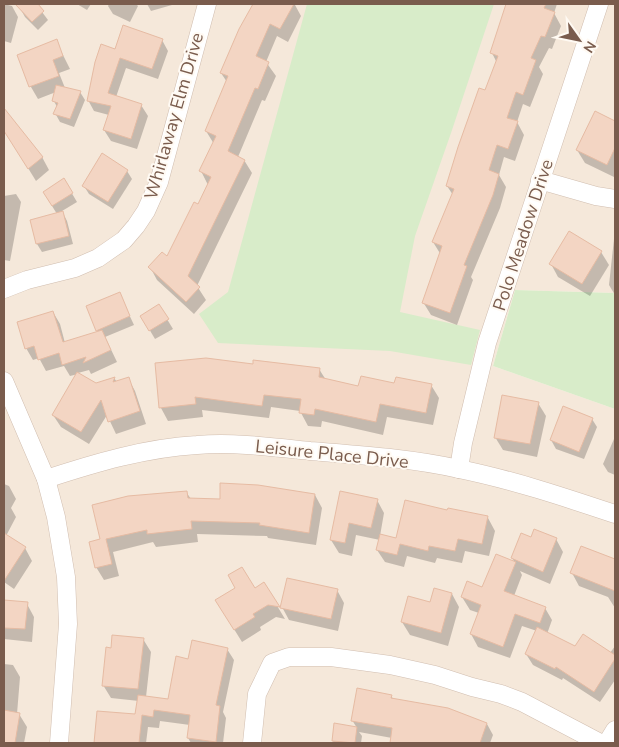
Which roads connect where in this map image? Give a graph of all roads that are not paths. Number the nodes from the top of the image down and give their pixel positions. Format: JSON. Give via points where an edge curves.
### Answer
{"nodes":[{"id":1,"x":207,"y":4,"type":"edge"},
{"id":2,"x":599,"y":4,"type":"edge"},
{"id":3,"x":540,"y":180,"type":"junction"},
{"id":4,"x":615,"y":199,"type":"edge"},
{"id":5,"x":4,"y":289,"type":"edge"},
{"id":6,"x":4,"y":381,"type":"edge"},
{"id":7,"x":459,"y":469,"type":"junction"},
{"id":8,"x":46,"y":479,"type":"junction"},
{"id":9,"x":615,"y":514,"type":"edge"},
{"id":10,"x":615,"y":730,"type":"edge"},
{"id":11,"x":59,"y":743,"type":"edge"},
{"id":12,"x":252,"y":743,"type":"edge"},
{"id":13,"x":600,"y":743,"type":"edge"},
{"id":14,"x":607,"y":743,"type":"edge"}],
"edges":[{"from":1,"to":5,"type":"street","name":"Whirlaway Elm Drive","via":[[159,182],[136,226],[124,240],[98,258]]},
{"from":2,"to":3,"type":"street","name":"Polo Meadow Drive"},
{"from":3,"to":4,"type":"street"},
{"from":3,"to":7,"type":"street","name":"Polo Meadow Drive","via":[[487,343]]},
{"from":6,"to":8,"type":"street"},
{"from":7,"to":8,"type":"street","name":"Leisure Place Drive","via":[[406,460],[251,445],[197,445],[116,458]]},
{"from":7,"to":9,"type":"street","name":"Leisure Place Drive","via":[[537,488]]},
{"from":8,"to":11,"type":"street","via":[[56,517],[68,610],[68,650]]},
{"from":10,"to":14,"type":"street"},
{"from":12,"to":13,"type":"street","via":[[258,694],[272,663],[289,657],[331,657],[435,675],[522,702]]}]}
